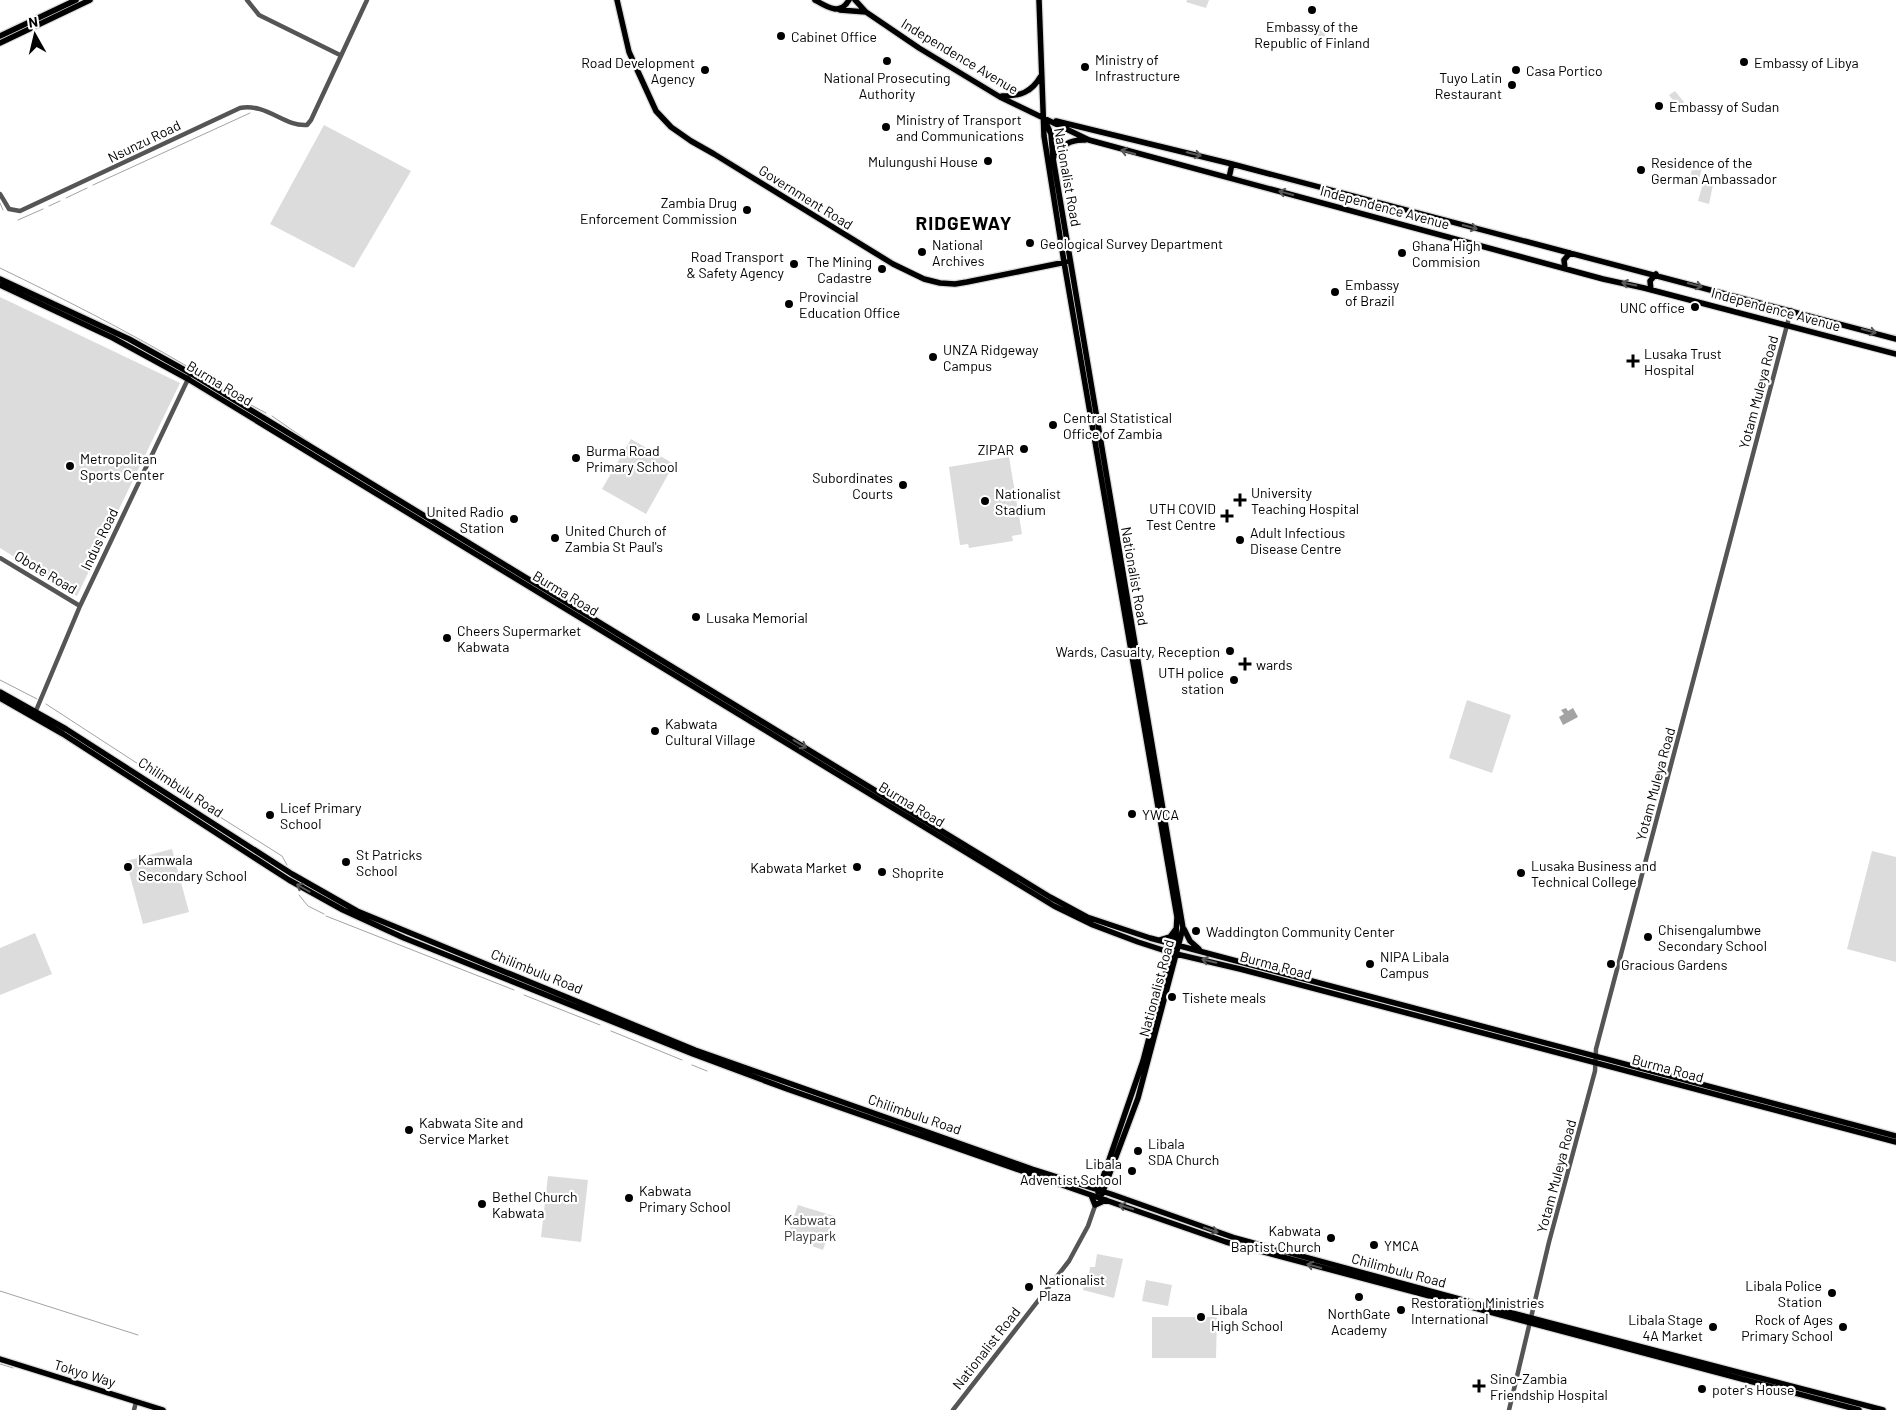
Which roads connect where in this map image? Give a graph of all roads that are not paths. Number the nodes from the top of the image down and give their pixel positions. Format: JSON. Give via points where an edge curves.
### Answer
{"nodes":[{"id":1,"x":76,"y":0,"type":"edge"},
{"id":2,"x":90,"y":0,"type":"edge"},
{"id":3,"x":247,"y":0,"type":"edge"},
{"id":4,"x":367,"y":0,"type":"edge"},
{"id":5,"x":617,"y":0,"type":"edge"},
{"id":6,"x":814,"y":0,"type":"edge"},
{"id":7,"x":849,"y":0,"type":"edge"},
{"id":8,"x":856,"y":0,"type":"edge"},
{"id":9,"x":1039,"y":0,"type":"edge"},
{"id":10,"x":838,"y":9,"type":"junction"},
{"id":11,"x":866,"y":12,"type":"junction"},
{"id":12,"x":0,"y":36,"type":"edge"},
{"id":13,"x":0,"y":43,"type":"edge"},
{"id":14,"x":340,"y":55,"type":"junction"},
{"id":15,"x":1041,"y":76,"type":"junction"},
{"id":16,"x":1000,"y":96,"type":"junction"},
{"id":17,"x":1045,"y":118,"type":"junction"},
{"id":18,"x":1089,"y":140,"type":"junction"},
{"id":19,"x":1053,"y":158,"type":"junction"},
{"id":20,"x":1232,"y":164,"type":"junction"},
{"id":21,"x":1229,"y":178,"type":"junction"},
{"id":22,"x":0,"y":194,"type":"edge"},
{"id":23,"x":1563,"y":251,"type":"junction"},
{"id":24,"x":1570,"y":253,"type":"junction"},
{"id":25,"x":1067,"y":262,"type":"junction"},
{"id":26,"x":1558,"y":267,"type":"junction"},
{"id":27,"x":1565,"y":269,"type":"junction"},
{"id":28,"x":1649,"y":272,"type":"junction"},
{"id":29,"x":1656,"y":274,"type":"junction"},
{"id":30,"x":0,"y":279,"type":"edge"},
{"id":31,"x":0,"y":285,"type":"edge"},
{"id":32,"x":1644,"y":288,"type":"junction"},
{"id":33,"x":1651,"y":290,"type":"junction"},
{"id":34,"x":1791,"y":310,"type":"junction"},
{"id":35,"x":1787,"y":325,"type":"junction"},
{"id":36,"x":1896,"y":339,"type":"edge"},
{"id":37,"x":1896,"y":354,"type":"edge"},
{"id":38,"x":189,"y":376,"type":"junction"},
{"id":39,"x":0,"y":558,"type":"edge"},
{"id":40,"x":80,"y":606,"type":"junction"},
{"id":41,"x":0,"y":692,"type":"edge"},
{"id":42,"x":0,"y":698,"type":"edge"},
{"id":43,"x":35,"y":714,"type":"junction"},
{"id":44,"x":1180,"y":925,"type":"junction"},
{"id":45,"x":1158,"y":940,"type":"junction"},
{"id":46,"x":1177,"y":945,"type":"junction"},
{"id":47,"x":1161,"y":949,"type":"junction"},
{"id":48,"x":1204,"y":952,"type":"junction"},
{"id":49,"x":1175,"y":953,"type":"junction"},
{"id":50,"x":1194,"y":958,"type":"junction"},
{"id":51,"x":1171,"y":966,"type":"junction"},
{"id":52,"x":1595,"y":1059,"type":"junction"},
{"id":53,"x":1896,"y":1136,"type":"edge"},
{"id":54,"x":1896,"y":1142,"type":"edge"},
{"id":55,"x":1105,"y":1179,"type":"junction"},
{"id":56,"x":1096,"y":1191,"type":"junction"},
{"id":57,"x":1110,"y":1194,"type":"junction"},
{"id":58,"x":1098,"y":1197,"type":"junction"},
{"id":59,"x":1106,"y":1200,"type":"junction"},
{"id":60,"x":1095,"y":1205,"type":"junction"},
{"id":61,"x":1530,"y":1321,"type":"junction"},
{"id":62,"x":0,"y":1359,"type":"edge"},
{"id":63,"x":136,"y":1402,"type":"junction"},
{"id":64,"x":134,"y":1410,"type":"edge"},
{"id":65,"x":163,"y":1410,"type":"edge"},
{"id":66,"x":953,"y":1410,"type":"edge"},
{"id":67,"x":1509,"y":1410,"type":"edge"},
{"id":68,"x":1859,"y":1410,"type":"edge"},
{"id":69,"x":1883,"y":1410,"type":"edge"}],
"edges":[{"from":1,"to":12,"type":"main road"},
{"from":2,"to":13,"type":"main road"},
{"from":3,"to":14,"type":"street","via":[[259,15]]},
{"from":4,"to":14,"type":"street"},
{"from":5,"to":25,"type":"main road","name":"Government Road","via":[[630,52],[656,111],[664,120],[691,142],[862,246],[912,273],[940,283],[955,284]]},
{"from":6,"to":10,"type":"main road","name":"Independence Avenue"},
{"from":7,"to":10,"type":"main road"},
{"from":8,"to":11,"type":"main road","name":"Independence Avenue"},
{"from":9,"to":15,"type":"main road"},
{"from":10,"to":11,"type":"main road","name":"Independence Avenue"},
{"from":11,"to":16,"type":"main road","name":"Independence Avenue"},
{"from":14,"to":22,"type":"street","name":"Nsunzu Road","via":[[307,125],[299,125],[257,107],[240,108],[20,211],[9,209]]},
{"from":15,"to":16,"type":"main road","via":[[1028,92]]},
{"from":15,"to":17,"type":"main road"},
{"from":16,"to":17,"type":"main road","name":"Independence Avenue"},
{"from":17,"to":18,"type":"main road","name":"Independence Avenue"},
{"from":17,"to":19,"type":"main road","name":"Nationalist Road","via":[[1051,134]]},
{"from":17,"to":20,"type":"main road","name":"Independence Avenue","one_way":true},
{"from":17,"to":25,"type":"main road","name":"Nationalist Road","via":[[1044,136]]},
{"from":18,"to":19,"type":"main road","via":[[1076,139],[1066,143]]},
{"from":21,"to":18,"type":"main road","name":"Independence Avenue","one_way":true},
{"from":19,"to":25,"type":"main road","name":"Nationalist Road"},
{"from":20,"to":21,"type":"main road"},
{"from":20,"to":23,"type":"main road","name":"Independence Avenue","one_way":true},
{"from":26,"to":21,"type":"main road","name":"Independence Avenue","one_way":true},
{"from":23,"to":24,"type":"main road","name":"Independence Avenue"},
{"from":23,"to":26,"type":"main road","via":[[1564,260]]},
{"from":24,"to":27,"type":"main road","via":[[1564,260]]},
{"from":24,"to":28,"type":"main road","name":"Independence Avenue"},
{"from":25,"to":44,"type":"main road","name":"Nationalist Road"},
{"from":26,"to":27,"type":"main road","name":"Independence Avenue"},
{"from":32,"to":27,"type":"main road","name":"Independence Avenue","one_way":true},
{"from":28,"to":29,"type":"main road","name":"Independence Avenue"},
{"from":28,"to":32,"type":"main road","via":[[1650,281]]},
{"from":29,"to":33,"type":"main road","via":[[1650,281]]},
{"from":29,"to":34,"type":"main road","name":"Independence Avenue","one_way":true},
{"from":30,"to":38,"type":"main road","name":"Burma Road","via":[[129,339]]},
{"from":31,"to":38,"type":"main road","name":"Burma Road"},
{"from":32,"to":33,"type":"main road","name":"Independence Avenue"},
{"from":33,"to":35,"type":"main road","name":"Independence Avenue"},
{"from":34,"to":35,"type":"street","name":"Yotam Muleya Road"},
{"from":34,"to":36,"type":"main road","name":"Independence Avenue","one_way":true},
{"from":35,"to":37,"type":"main road","name":"Independence Avenue"},
{"from":35,"to":52,"type":"street","name":"Yotam Muleya Road"},
{"from":38,"to":40,"type":"street","name":"Indus Road"},
{"from":38,"to":45,"type":"main road","name":"Burma Road","one_way":true,"via":[[1050,897],[1087,917]]},
{"from":38,"to":47,"type":"main road","name":"Burma Road","via":[[1054,906],[1109,932]]},
{"from":39,"to":40,"type":"street","name":"Obote Road"},
{"from":40,"to":43,"type":"street","name":"Indus Road"},
{"from":41,"to":43,"type":"main road","name":"Chilimbulu Road"},
{"from":42,"to":43,"type":"main road","name":"Chilimbulu Road"},
{"from":43,"to":56,"type":"main road","name":"Chilimbulu Road","via":[[289,880],[404,938],[812,1098]]},
{"from":44,"to":45,"type":"main road","via":[[1170,936]]},
{"from":44,"to":46,"type":"main road","name":"Nationalist Road"},
{"from":44,"to":48,"type":"main road","via":[[1190,941]]},
{"from":45,"to":46,"type":"main road","name":"Burma Road"},
{"from":46,"to":48,"type":"main road","name":"Burma Road"},
{"from":46,"to":49,"type":"main road","name":"Nationalist Road"},
{"from":47,"to":49,"type":"main road","name":"Burma Road"},
{"from":47,"to":51,"type":"main road"},
{"from":48,"to":52,"type":"main road","name":"Burma Road"},
{"from":49,"to":50,"type":"main road","name":"Burma Road"},
{"from":49,"to":51,"type":"main road","name":"Nationalist Road"},
{"from":50,"to":51,"type":"main road"},
{"from":52,"to":50,"type":"main road","name":"Burma Road","one_way":true},
{"from":51,"to":55,"type":"main road","name":"Nationalist Road"},
{"from":52,"to":53,"type":"main road","name":"Burma Road"},
{"from":52,"to":54,"type":"main road","name":"Burma Road"},
{"from":52,"to":61,"type":"street","name":"Yotam Muleya Road","via":[[1595,1071]]},
{"from":55,"to":56,"type":"main road","name":"Nationalist Road"},
{"from":55,"to":57,"type":"main road"},
{"from":56,"to":57,"type":"main road","name":"Chilimbulu Road"},
{"from":56,"to":58,"type":"main road","name":"Nationalist Road"},
{"from":56,"to":60,"type":"main road"},
{"from":57,"to":61,"type":"main road","name":"Chilimbulu Road","one_way":true,"via":[[1234,1238]]},
{"from":58,"to":59,"type":"main road","name":"Chilimbulu Road"},
{"from":58,"to":60,"type":"street","name":"Nationalist Road"},
{"from":59,"to":60,"type":"main road"},
{"from":61,"to":59,"type":"main road","name":"Chilimbulu Road","one_way":true,"via":[[1226,1242]]},
{"from":60,"to":66,"type":"street","name":"Nationalist Road","via":[[1069,1261]]},
{"from":61,"to":67,"type":"street","name":"Yotam Muleya Road"},
{"from":61,"to":68,"type":"main road","name":"Chilimbulu Road"},
{"from":61,"to":69,"type":"main road","name":"Chilimbulu Road"},
{"from":62,"to":63,"type":"main road","name":"Tokyo Way"},
{"from":63,"to":64,"type":"street"},
{"from":63,"to":65,"type":"main road","name":"Tokyo Way"}]}
